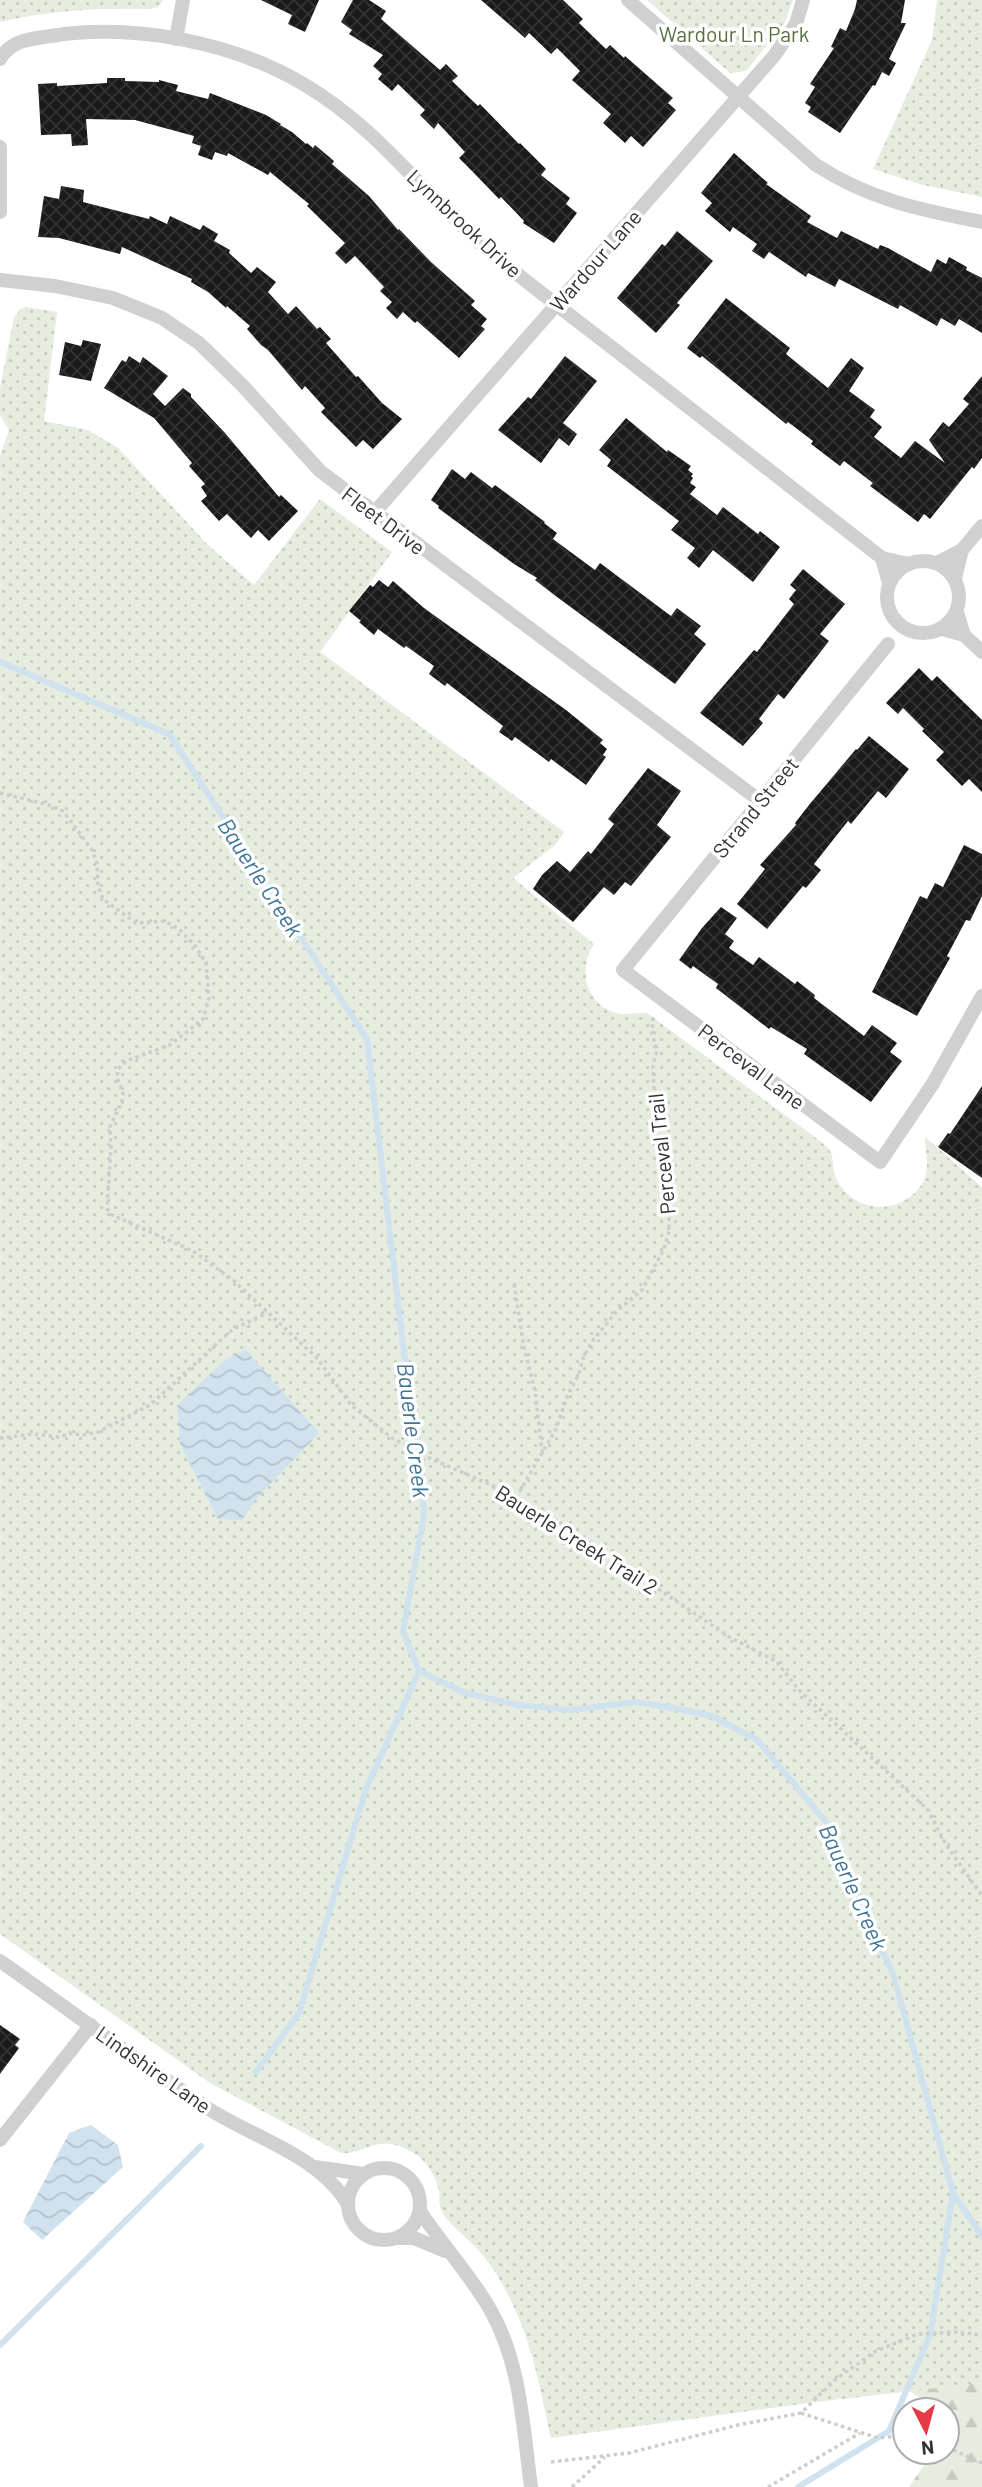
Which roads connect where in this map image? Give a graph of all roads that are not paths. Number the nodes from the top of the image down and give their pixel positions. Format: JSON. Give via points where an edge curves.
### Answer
{"nodes":[{"id":1,"x":183,"y":0,"type":"edge"},
{"id":2,"x":628,"y":0,"type":"edge"},
{"id":3,"x":803,"y":0,"type":"edge"},
{"id":4,"x":176,"y":39,"type":"junction"},
{"id":5,"x":0,"y":59,"type":"edge"},
{"id":6,"x":738,"y":96,"type":"junction"},
{"id":7,"x":0,"y":148,"type":"edge"},
{"id":8,"x":0,"y":212,"type":"edge"},
{"id":9,"x":982,"y":222,"type":"edge"},
{"id":10,"x":0,"y":280,"type":"edge"},
{"id":11,"x":556,"y":304,"type":"junction"},
{"id":12,"x":374,"y":513,"type":"junction"},
{"id":13,"x":982,"y":526,"type":"edge"},
{"id":14,"x":962,"y":550,"type":"junction"},
{"id":15,"x":882,"y":558,"type":"junction"},
{"id":16,"x":937,"y":563,"type":"junction"},
{"id":17,"x":909,"y":564,"type":"junction"},
{"id":18,"x":955,"y":578,"type":"junction"},
{"id":19,"x":890,"y":583,"type":"junction"},
{"id":20,"x":957,"y":612,"type":"junction"},
{"id":21,"x":893,"y":618,"type":"junction"},
{"id":22,"x":942,"y":629,"type":"junction"},
{"id":23,"x":910,"y":632,"type":"junction"},
{"id":24,"x":964,"y":635,"type":"junction"},
{"id":25,"x":888,"y":644,"type":"junction"},
{"id":26,"x":982,"y":652,"type":"edge"},
{"id":27,"x":760,"y":800,"type":"junction"},
{"id":28,"x":624,"y":970,"type":"joint"},
{"id":29,"x":982,"y":996,"type":"edge"},
{"id":30,"x":0,"y":1961,"type":"edge"},
{"id":31,"x":91,"y":2025,"type":"junction"},
{"id":32,"x":0,"y":2140,"type":"edge"},
{"id":33,"x":313,"y":2167,"type":"junction"},
{"id":34,"x":364,"y":2174,"type":"junction"},
{"id":35,"x":348,"y":2204,"type":"junction"},
{"id":36,"x":420,"y":2211,"type":"junction"},
{"id":37,"x":399,"y":2238,"type":"junction"},
{"id":38,"x":453,"y":2255,"type":"junction"},
{"id":39,"x":531,"y":2487,"type":"edge"}],
"edges":[{"from":1,"to":4,"type":"street"},
{"from":2,"to":6,"type":"street"},
{"from":3,"to":6,"type":"street","name":"Wardour Lane","via":[[787,38]]},
{"from":4,"to":5,"type":"street","name":"Lynnbrook Drive","via":[[126,32],[61,34],[16,43]]},
{"from":4,"to":11,"type":"street","name":"Lynnbrook Drive","via":[[229,51],[302,83],[332,102],[391,152],[488,250]]},
{"from":6,"to":9,"type":"street","via":[[839,180],[887,201]]},
{"from":6,"to":11,"type":"street","name":"Wardour Lane"},
{"from":7,"to":8,"type":"street"},
{"from":10,"to":12,"type":"street","name":"Fleet Drive","via":[[113,298],[181,330],[217,359],[320,471]]},
{"from":11,"to":12,"type":"street","name":"Wardour Lane"},
{"from":11,"to":15,"type":"street","name":"Lynnbrook Drive"},
{"from":12,"to":27,"type":"street","name":"Fleet Drive"},
{"from":13,"to":14,"type":"street"},
{"from":14,"to":16,"type":"street"},
{"from":14,"to":18,"type":"street"},
{"from":15,"to":17,"type":"street","name":"Lynnbrook Drive"},
{"from":15,"to":19,"type":"street"},
{"from":16,"to":17,"type":"street"},
{"from":16,"to":18,"type":"street"},
{"from":17,"to":19,"type":"street"},
{"from":18,"to":20,"type":"street","via":[[960,601]]},
{"from":19,"to":21,"type":"street","via":[[888,607]]},
{"from":20,"to":22,"type":"street"},
{"from":20,"to":24,"type":"street"},
{"from":21,"to":23,"type":"street"},
{"from":21,"to":25,"type":"street","name":"Strand Street"},
{"from":22,"to":23,"type":"street"},
{"from":22,"to":24,"type":"street"},
{"from":23,"to":25,"type":"street","name":"Strand Street"},
{"from":24,"to":26,"type":"street"},
{"from":25,"to":27,"type":"street","name":"Strand Street"},
{"from":27,"to":28,"type":"street","name":"Strand Street"},
{"from":28,"to":29,"type":"street","name":"Perceval Lane","via":[[880,1162],[944,1066]]},
{"from":30,"to":31,"type":"street","name":"Lindshire Lane"},
{"from":31,"to":32,"type":"street"},
{"from":31,"to":33,"type":"street","name":"Lindshire Lane","via":[[210,2109]]},
{"from":33,"to":34,"type":"street","name":"Lindshire Lane"},
{"from":33,"to":35,"type":"street","name":"Lindshire Lane"},
{"from":34,"to":35,"type":"street","via":[[355,2182]]},
{"from":34,"to":36,"type":"street","name":"Lindshire Lane","via":[[387,2168],[409,2177],[421,2199]]},
{"from":35,"to":37,"type":"street","name":"Lindshire Lane","via":[[350,2216],[364,2235]]},
{"from":36,"to":37,"type":"street","via":[[409,2231]]},
{"from":36,"to":38,"type":"street","name":"Lindshire Lane"},
{"from":37,"to":38,"type":"street","name":"Lindshire Lane","via":[[414,2238]]},
{"from":38,"to":39,"type":"street","name":"Lindshire Lane","via":[[492,2313],[509,2353]]}]}
